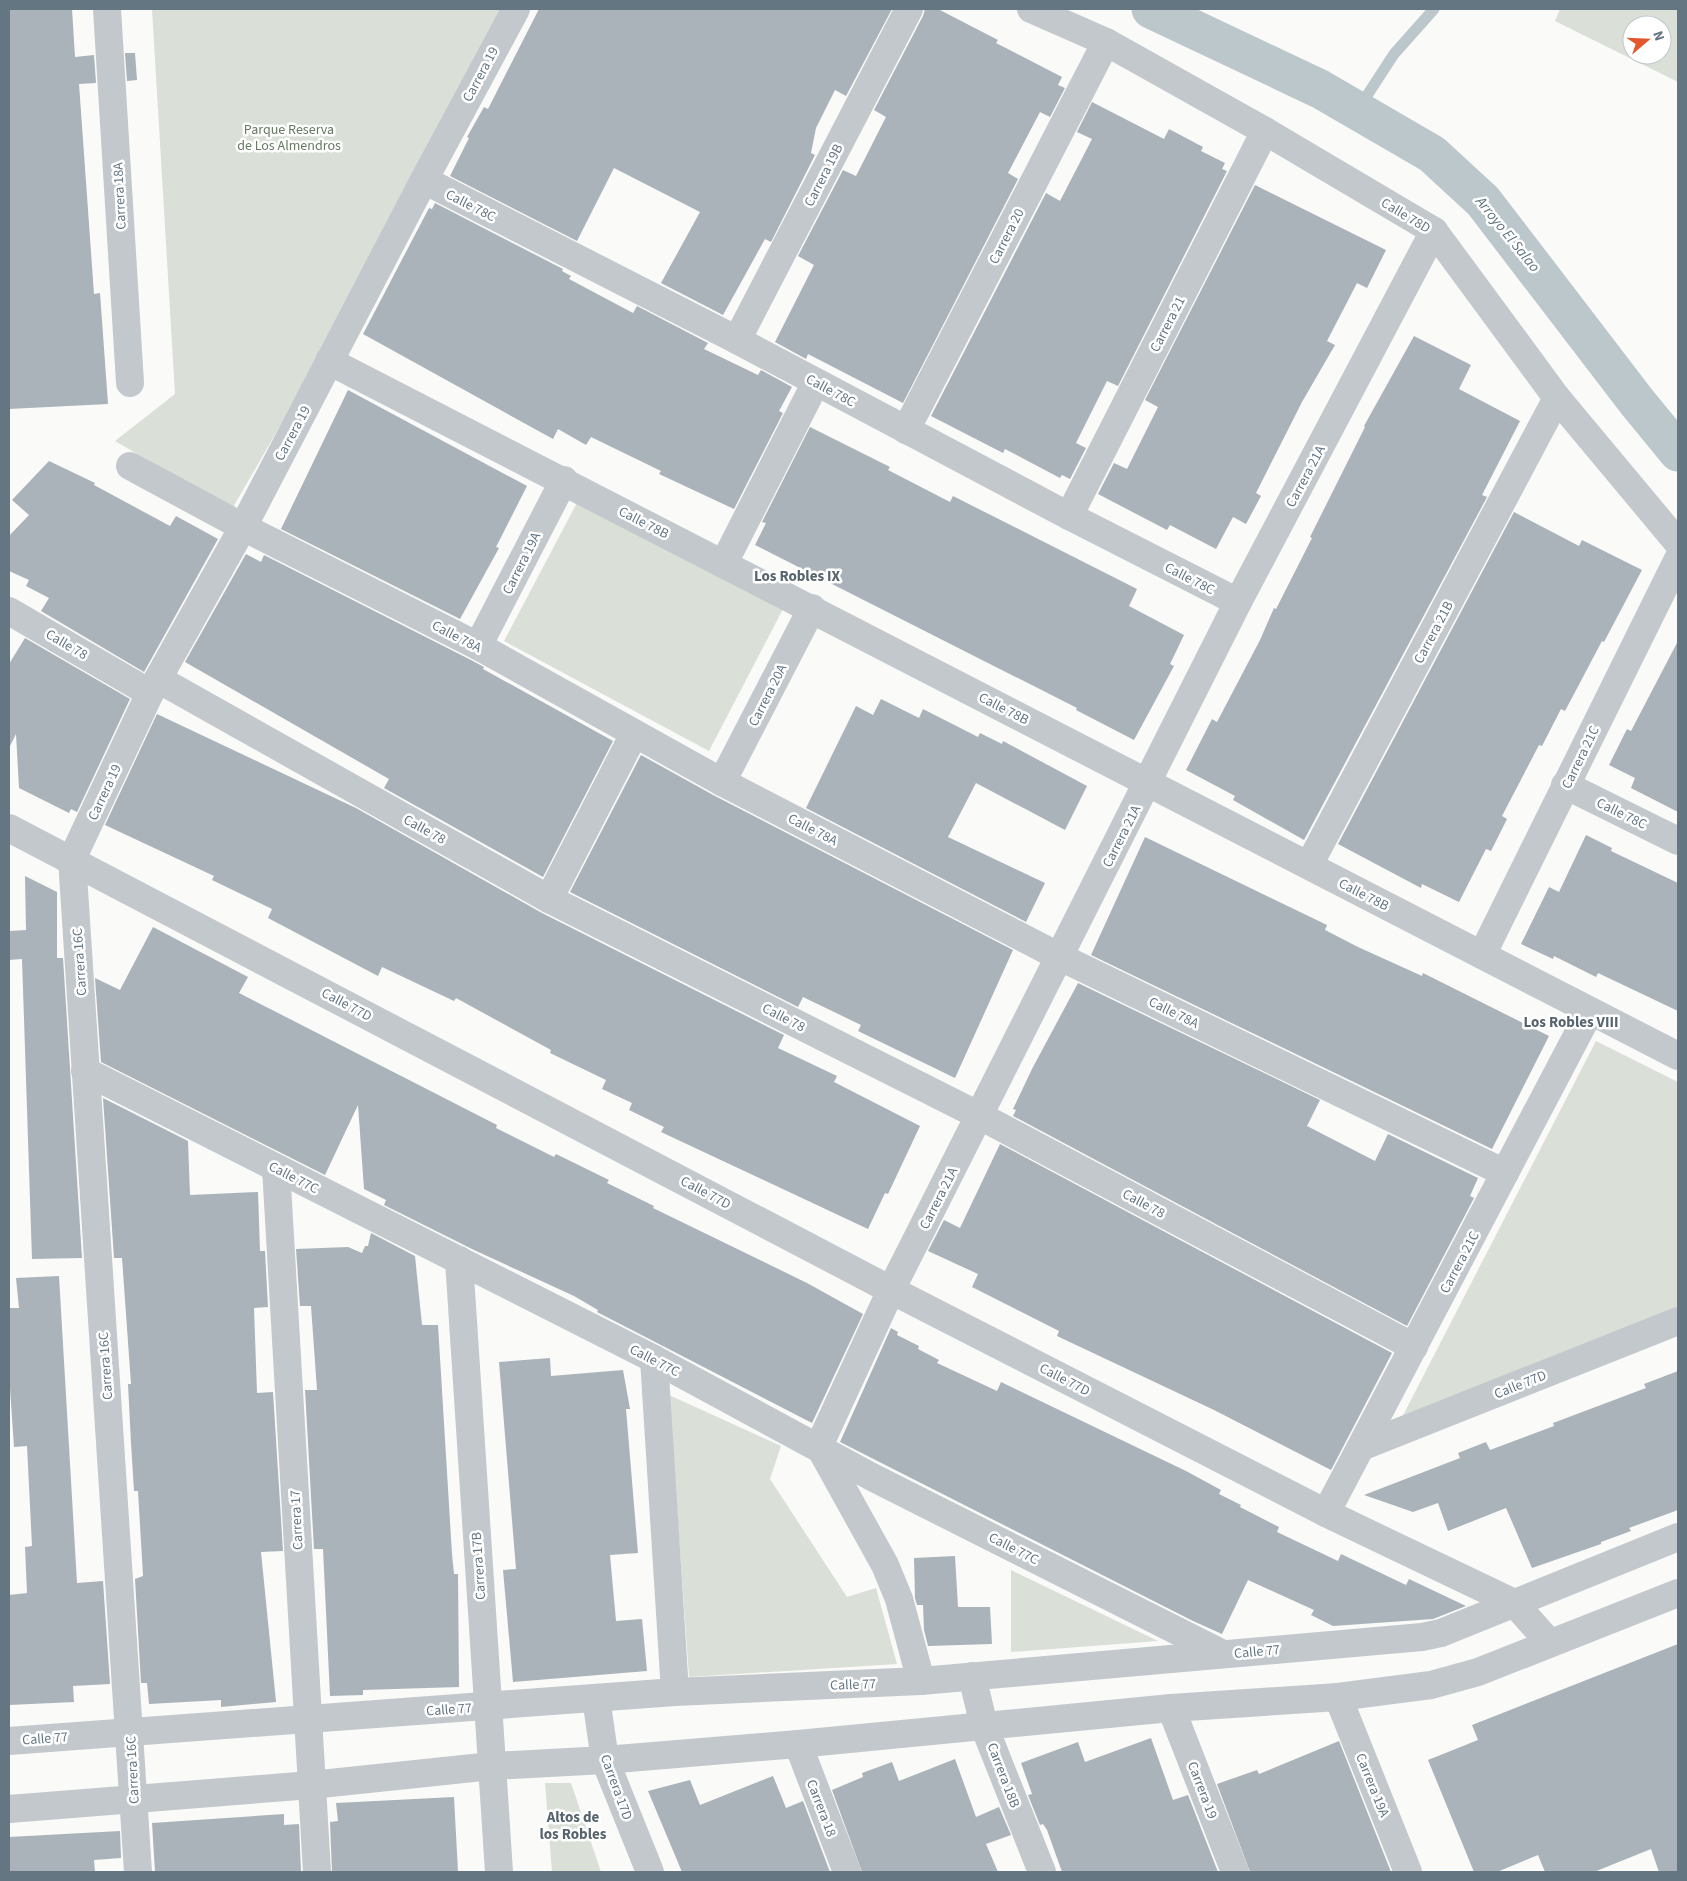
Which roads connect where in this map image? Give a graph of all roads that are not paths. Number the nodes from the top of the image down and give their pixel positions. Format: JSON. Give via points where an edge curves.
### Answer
{"nodes":[{"id":1,"x":107,"y":9,"type":"edge"},
{"id":2,"x":516,"y":9,"type":"edge"},
{"id":3,"x":909,"y":9,"type":"edge"},
{"id":4,"x":1031,"y":9,"type":"edge"},
{"id":5,"x":1106,"y":42,"type":"junction"},
{"id":6,"x":1265,"y":131,"type":"junction"},
{"id":7,"x":424,"y":180,"type":"junction"},
{"id":8,"x":1434,"y":231,"type":"junction"},
{"id":9,"x":737,"y":340,"type":"junction"},
{"id":10,"x":329,"y":361,"type":"junction"},
{"id":11,"x":816,"y":382,"type":"junction"},
{"id":12,"x":130,"y":383,"type":"dead end"},
{"id":13,"x":1557,"y":398,"type":"junction"},
{"id":14,"x":906,"y":430,"type":"junction"},
{"id":15,"x":130,"y":466,"type":"dead end"},
{"id":16,"x":564,"y":480,"type":"junction"},
{"id":17,"x":1069,"y":516,"type":"junction"},
{"id":18,"x":242,"y":527,"type":"junction"},
{"id":19,"x":1678,"y":543,"type":"edge"},
{"id":20,"x":1678,"y":559,"type":"edge"},
{"id":21,"x":724,"y":563,"type":"junction"},
{"id":22,"x":1238,"y":602,"type":"junction"},
{"id":23,"x":812,"y":608,"type":"junction"},
{"id":24,"x":9,"y":611,"type":"edge"},
{"id":25,"x":478,"y":646,"type":"junction"},
{"id":26,"x":154,"y":686,"type":"junction"},
{"id":27,"x":634,"y":734,"type":"junction"},
{"id":28,"x":722,"y":782,"type":"junction"},
{"id":29,"x":1148,"y":783,"type":"junction"},
{"id":30,"x":1565,"y":785,"type":"junction"},
{"id":31,"x":9,"y":828,"type":"edge"},
{"id":32,"x":1678,"y":841,"type":"edge"},
{"id":33,"x":72,"y":859,"type":"junction"},
{"id":34,"x":1309,"y":865,"type":"junction"},
{"id":35,"x":549,"y":898,"type":"junction"},
{"id":36,"x":1482,"y":955,"type":"junction"},
{"id":37,"x":1060,"y":957,"type":"junction"},
{"id":38,"x":1590,"y":1011,"type":"junction"},
{"id":39,"x":1678,"y":1056,"type":"edge"},
{"id":40,"x":85,"y":1071,"type":"junction"},
{"id":41,"x":980,"y":1116,"type":"junction"},
{"id":42,"x":276,"y":1168,"type":"junction"},
{"id":43,"x":1505,"y":1173,"type":"junction"},
{"id":44,"x":459,"y":1260,"type":"junction"},
{"id":45,"x":891,"y":1290,"type":"junction"},
{"id":46,"x":1678,"y":1321,"type":"edge"},
{"id":47,"x":1414,"y":1346,"type":"junction"},
{"id":48,"x":654,"y":1359,"type":"junction"},
{"id":49,"x":819,"y":1446,"type":"junction"},
{"id":50,"x":1361,"y":1447,"type":"junction"},
{"id":51,"x":1326,"y":1513,"type":"junction"},
{"id":52,"x":1678,"y":1537,"type":"edge"},
{"id":53,"x":1678,"y":1593,"type":"edge"},
{"id":54,"x":1514,"y":1604,"type":"junction"},
{"id":55,"x":1550,"y":1643,"type":"junction"},
{"id":56,"x":1223,"y":1654,"type":"junction"},
{"id":57,"x":972,"y":1676,"type":"junction"},
{"id":58,"x":921,"y":1681,"type":"junction"},
{"id":59,"x":675,"y":1692,"type":"junction"},
{"id":60,"x":1338,"y":1697,"type":"junction"},
{"id":61,"x":596,"y":1698,"type":"junction"},
{"id":62,"x":487,"y":1706,"type":"junction"},
{"id":63,"x":1171,"y":1708,"type":"junction"},
{"id":64,"x":307,"y":1719,"type":"junction"},
{"id":65,"x":984,"y":1726,"type":"junction"},
{"id":66,"x":130,"y":1732,"type":"junction"},
{"id":67,"x":9,"y":1741,"type":"edge"},
{"id":68,"x":798,"y":1744,"type":"junction"},
{"id":69,"x":605,"y":1760,"type":"junction"},
{"id":70,"x":492,"y":1766,"type":"junction"},
{"id":71,"x":311,"y":1785,"type":"junction"},
{"id":72,"x":134,"y":1799,"type":"junction"},
{"id":73,"x":9,"y":1809,"type":"edge"},
{"id":74,"x":138,"y":1872,"type":"edge"},
{"id":75,"x":317,"y":1872,"type":"edge"},
{"id":76,"x":499,"y":1872,"type":"edge"},
{"id":77,"x":650,"y":1872,"type":"edge"},
{"id":78,"x":847,"y":1872,"type":"edge"},
{"id":79,"x":1042,"y":1872,"type":"edge"},
{"id":80,"x":1235,"y":1872,"type":"edge"},
{"id":81,"x":1408,"y":1872,"type":"edge"}],
"edges":[{"from":1,"to":12,"type":"street","name":"Carrera 18A"},
{"from":2,"to":7,"type":"street","name":"Carrera 19"},
{"from":3,"to":9,"type":"street","name":"Carrera 19B"},
{"from":4,"to":5,"type":"street","name":"Calle 78D"},
{"from":5,"to":6,"type":"street","name":"Calle 78D"},
{"from":5,"to":14,"type":"street","name":"Carrera 20"},
{"from":6,"to":8,"type":"street","name":"Calle 78D"},
{"from":6,"to":17,"type":"street","name":"Carrera 21"},
{"from":7,"to":9,"type":"street","name":"Calle 78C"},
{"from":7,"to":10,"type":"street","name":"Carrera 19"},
{"from":8,"to":13,"type":"street","name":"Calle 78D"},
{"from":8,"to":22,"type":"street","name":"Carrera 21A"},
{"from":9,"to":11,"type":"street","name":"Calle 78C"},
{"from":10,"to":16,"type":"street","name":"Calle 78B"},
{"from":10,"to":18,"type":"street","name":"Carrera 19"},
{"from":11,"to":14,"type":"street","name":"Calle 78C"},
{"from":11,"to":21,"type":"street"},
{"from":13,"to":19,"type":"street","name":"Calle 78D"},
{"from":13,"to":34,"type":"street","name":"Carrera 21B"},
{"from":14,"to":17,"type":"street","name":"Calle 78C"},
{"from":15,"to":18,"type":"street","name":"Calle 78A"},
{"from":16,"to":21,"type":"street","name":"Calle 78B"},
{"from":16,"to":25,"type":"street","name":"Carrera 19A"},
{"from":17,"to":22,"type":"street","name":"Calle 78C"},
{"from":18,"to":25,"type":"street","name":"Calle 78A"},
{"from":18,"to":26,"type":"street","name":"Carrera 19"},
{"from":20,"to":30,"type":"street","name":"Carrera 21C"},
{"from":21,"to":23,"type":"street","name":"Calle 78B"},
{"from":22,"to":29,"type":"street","name":"Carrera 21A"},
{"from":23,"to":28,"type":"street","name":"Carrera 20A"},
{"from":23,"to":29,"type":"street","name":"Calle 78B"},
{"from":24,"to":26,"type":"street","name":"Calle 78"},
{"from":25,"to":27,"type":"street","name":"Calle 78A"},
{"from":26,"to":33,"type":"street","name":"Carrera 19"},
{"from":26,"to":35,"type":"street","name":"Calle 78"},
{"from":27,"to":28,"type":"street","name":"Calle 78A"},
{"from":27,"to":35,"type":"street"},
{"from":28,"to":37,"type":"street","name":"Calle 78A"},
{"from":29,"to":34,"type":"street","name":"Calle 78B"},
{"from":29,"to":37,"type":"street","name":"Carrera 21A"},
{"from":30,"to":32,"type":"street","name":"Calle 78C"},
{"from":30,"to":36,"type":"street","name":"Carrera 21C"},
{"from":31,"to":33,"type":"street","name":"Calle 77D"},
{"from":33,"to":40,"type":"street","name":"Carrera 16C"},
{"from":33,"to":45,"type":"street","name":"Calle 77D"},
{"from":34,"to":36,"type":"street","name":"Calle 78B"},
{"from":35,"to":41,"type":"street","name":"Calle 78"},
{"from":36,"to":38,"type":"street","name":"Calle 78B"},
{"from":37,"to":41,"type":"street","name":"Carrera 21A"},
{"from":37,"to":43,"type":"street","name":"Calle 78A"},
{"from":38,"to":39,"type":"street","name":"Calle 78B"},
{"from":38,"to":43,"type":"street","name":"Carrera 21C"},
{"from":40,"to":42,"type":"street","name":"Calle 77C"},
{"from":40,"to":66,"type":"street","name":"Carrera 16C"},
{"from":41,"to":45,"type":"street","name":"Carrera 21A"},
{"from":41,"to":47,"type":"street","name":"Calle 78"},
{"from":42,"to":44,"type":"street","name":"Calle 77C"},
{"from":42,"to":64,"type":"street","name":"Carrera 17"},
{"from":43,"to":47,"type":"street","name":"Carrera 21C"},
{"from":44,"to":48,"type":"street","name":"Calle 77C"},
{"from":44,"to":62,"type":"street","name":"Carrera 17B"},
{"from":45,"to":49,"type":"street","name":"Carrera 21A"},
{"from":45,"to":51,"type":"street","name":"Calle 77D"},
{"from":46,"to":50,"type":"street","name":"Calle 77D"},
{"from":47,"to":50,"type":"street","name":"Carrera 21C"},
{"from":48,"to":49,"type":"street","name":"Calle 77C"},
{"from":48,"to":59,"type":"street"},
{"from":49,"to":56,"type":"street","name":"Calle 77C","via":[[872,1477]]},
{"from":49,"to":58,"type":"street","via":[[886,1565],[899,1599]]},
{"from":50,"to":51,"type":"street","name":"Carrera 21C"},
{"from":51,"to":54,"type":"street","name":"Calle 77D"},
{"from":52,"to":54,"type":"street","name":"Calle 77"},
{"from":53,"to":55,"type":"street"},
{"from":54,"to":55,"type":"street"},
{"from":54,"to":56,"type":"street","name":"Calle 77","via":[[1422,1637]]},
{"from":55,"to":60,"type":"street","via":[[1478,1672],[1431,1685]]},
{"from":56,"to":57,"type":"street","name":"Calle 77"},
{"from":57,"to":58,"type":"street","name":"Calle 77"},
{"from":57,"to":65,"type":"street","name":"Carrera 18B"},
{"from":58,"to":59,"type":"street","name":"Calle 77"},
{"from":59,"to":61,"type":"street","name":"Calle 77"},
{"from":60,"to":63,"type":"street"},
{"from":60,"to":81,"type":"street","name":"Carrera 19A"},
{"from":61,"to":62,"type":"street","name":"Calle 77"},
{"from":61,"to":69,"type":"street","name":"Carrera 17D"},
{"from":62,"to":64,"type":"street","name":"Calle 77"},
{"from":62,"to":70,"type":"street","name":"Carrera 17B"},
{"from":63,"to":65,"type":"street"},
{"from":63,"to":80,"type":"street","name":"Carrera 19"},
{"from":64,"to":66,"type":"street","name":"Calle 77"},
{"from":64,"to":71,"type":"street","name":"Carrera 17"},
{"from":65,"to":68,"type":"street"},
{"from":65,"to":79,"type":"street","name":"Carrera 18B"},
{"from":66,"to":67,"type":"street","name":"Calle 77"},
{"from":66,"to":72,"type":"street","name":"Carrera 16C"},
{"from":68,"to":69,"type":"street"},
{"from":68,"to":78,"type":"street","name":"Carrera 18"},
{"from":69,"to":70,"type":"street"},
{"from":69,"to":77,"type":"street","name":"Carrera 17D"},
{"from":70,"to":71,"type":"street"},
{"from":70,"to":76,"type":"street","name":"Carrera 17B"},
{"from":71,"to":72,"type":"street"},
{"from":71,"to":75,"type":"street","name":"Carrera 17"},
{"from":72,"to":73,"type":"street"},
{"from":72,"to":74,"type":"street","name":"Carrera 16C"}]}
